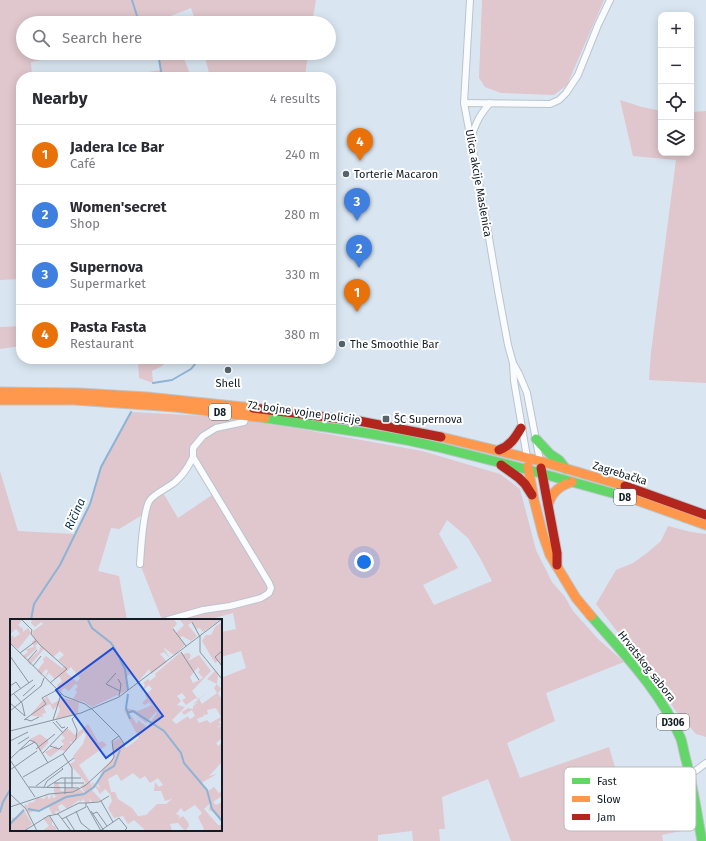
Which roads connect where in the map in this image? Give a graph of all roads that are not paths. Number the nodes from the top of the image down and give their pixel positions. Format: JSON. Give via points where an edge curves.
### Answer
{"nodes":[{"id":1,"x":470,"y":0,"type":"edge"},
{"id":2,"x":610,"y":0,"type":"edge"},
{"id":3,"x":464,"y":103,"type":"junction"},
{"id":4,"x":490,"y":103,"type":"junction"},
{"id":5,"x":470,"y":138,"type":"junction"},
{"id":6,"x":513,"y":364,"type":"junction"},
{"id":7,"x":0,"y":392,"type":"edge"},
{"id":8,"x":0,"y":400,"type":"edge"},
{"id":9,"x":246,"y":416,"type":"junction"},
{"id":10,"x":522,"y":428,"type":"junction"},
{"id":11,"x":536,"y":439,"type":"junction"},
{"id":12,"x":499,"y":450,"type":"junction"},
{"id":13,"x":193,"y":457,"type":"junction"},
{"id":14,"x":527,"y":457,"type":"junction"},
{"id":15,"x":540,"y":460,"type":"junction"},
{"id":16,"x":497,"y":462,"type":"junction"},
{"id":17,"x":566,"y":469,"type":"junction"},
{"id":18,"x":529,"y":470,"type":"junction"},
{"id":19,"x":542,"y":474,"type":"junction"},
{"id":20,"x":572,"y":482,"type":"junction"},
{"id":21,"x":534,"y":500,"type":"junction"},
{"id":22,"x":548,"y":507,"type":"junction"},
{"id":23,"x":706,"y":515,"type":"edge"},
{"id":24,"x":706,"y":525,"type":"edge"},
{"id":25,"x":140,"y":564,"type":"dead end"},
{"id":26,"x":557,"y":565,"type":"junction"},
{"id":27,"x":172,"y":619,"type":"edge"},
{"id":28,"x":706,"y":763,"type":"edge"},
{"id":29,"x":688,"y":767,"type":"edge"},
{"id":30,"x":696,"y":770,"type":"edge"},
{"id":31,"x":696,"y":803,"type":"edge"},
{"id":32,"x":703,"y":836,"type":"edge"}],
"edges":[{"from":1,"to":3,"type":"street","name":"Ulica akcije Maslenica"},
{"from":2,"to":4,"type":"street","via":[[578,75],[559,100],[550,104]]},
{"from":3,"to":4,"type":"street"},
{"from":3,"to":5,"type":"street","name":"Ulica akcije Maslenica"},
{"from":4,"to":5,"type":"street","via":[[477,120]]},
{"from":5,"to":6,"type":"street","name":"Ulica akcije Maslenica"},
{"from":6,"to":10,"type":"street","name":"Ulica akcije Maslenica"},
{"from":6,"to":11,"type":"street","name":"Ulica akcije Maslenica","via":[[527,393]]},
{"from":7,"to":12,"type":"main road","name":"72. bojne vojne policije","number":"D8","via":[[147,397],[234,406],[359,422]]},
{"from":8,"to":9,"type":"main road","name":"72. bojne vojne policije","number":"D8","via":[[74,400],[175,407]]},
{"from":9,"to":13,"type":"street","via":[[244,422],[216,428],[203,436],[193,448]]},
{"from":9,"to":16,"type":"main road","name":"72. bojne vojne policije","number":"D8","via":[[406,440]]},
{"from":10,"to":12,"type":"main road","via":[[510,446]]},
{"from":10,"to":14,"type":"street","name":"Ulica akcije Maslenica"},
{"from":11,"to":15,"type":"street","name":"Ulica akcije Maslenica"},
{"from":11,"to":17,"type":"main road"},
{"from":12,"to":14,"type":"main road","name":"72. bojne vojne policije","number":"D8"},
{"from":13,"to":25,"type":"street","via":[[187,469],[176,481],[150,498],[147,504]]},
{"from":13,"to":27,"type":"street","via":[[271,588],[269,593],[261,598]]},
{"from":14,"to":15,"type":"main road","name":"Zagrebačka","number":"D8"},
{"from":14,"to":18,"type":"main road","name":"Hrvatskog sabora"},
{"from":15,"to":17,"type":"main road","name":"Zagrebačka","number":"D8"},
{"from":15,"to":19,"type":"main road","name":"Hrvatskog sabora"},
{"from":16,"to":18,"type":"main road","name":"72. bojne vojne policije","number":"D8"},
{"from":16,"to":21,"type":"main road","via":[[525,484]]},
{"from":17,"to":23,"type":"main road","name":"Zagrebačka","number":"D8","via":[[637,490]]},
{"from":18,"to":19,"type":"main road","name":"Zagrebačka","number":"D8"},
{"from":18,"to":21,"type":"main road","name":"Hrvatskog sabora","number":"D306"},
{"from":19,"to":20,"type":"main road","name":"Zagrebačka","number":"D8"},
{"from":19,"to":22,"type":"main road","name":"Hrvatskog sabora","number":"D306"},
{"from":20,"to":22,"type":"main road","via":[[557,488]]},
{"from":20,"to":24,"type":"main road","name":"Zagrebačka","number":"D8","via":[[639,501]]},
{"from":21,"to":26,"type":"main road","name":"Hrvatskog sabora","number":"D306","via":[[546,546]]},
{"from":22,"to":26,"type":"main road","name":"Hrvatskog sabora","number":"D306"},
{"from":26,"to":29,"type":"main road","name":"Hrvatskog sabora","number":"D306","via":[[576,598],[636,668],[667,711],[681,740]]},
{"from":28,"to":30,"type":"street"},
{"from":31,"to":32,"type":"main road","name":"Hrvatskog sabora","number":"D306"}]}
